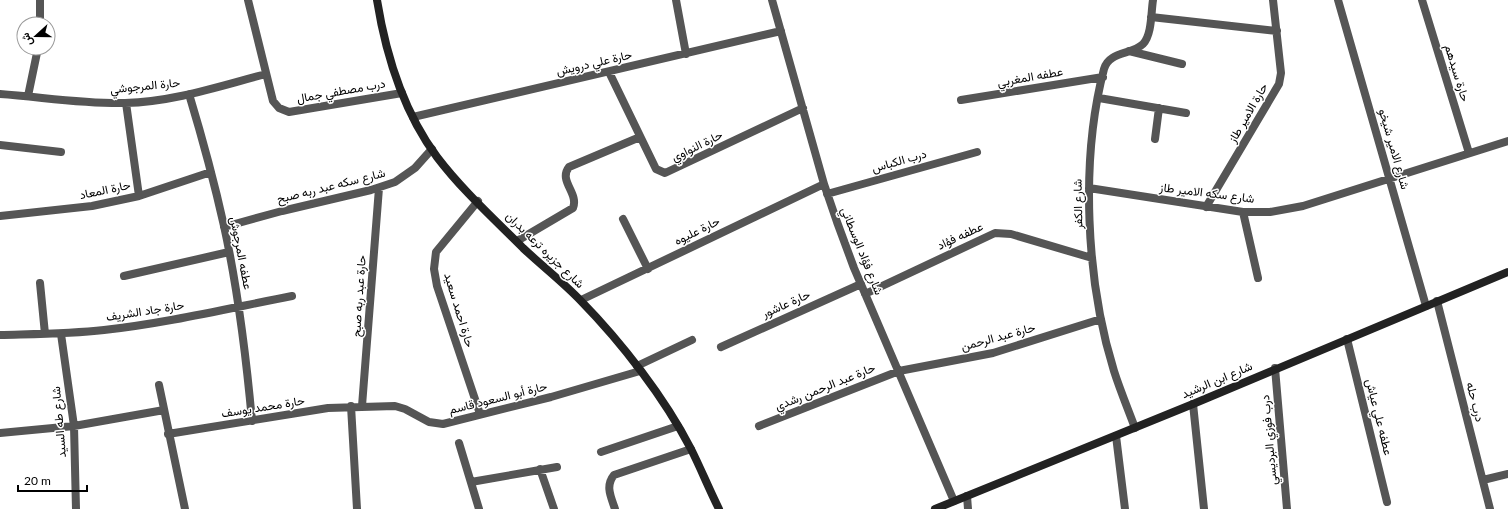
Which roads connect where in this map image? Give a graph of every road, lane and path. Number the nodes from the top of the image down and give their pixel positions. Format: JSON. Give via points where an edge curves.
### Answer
{"nodes":[{"id":1,"x":40,"y":0,"type":"edge"},
{"id":2,"x":248,"y":0,"type":"edge"},
{"id":3,"x":377,"y":0,"type":"edge"},
{"id":4,"x":676,"y":0,"type":"edge"},
{"id":5,"x":772,"y":0,"type":"edge"},
{"id":6,"x":1153,"y":0,"type":"edge"},
{"id":7,"x":1273,"y":0,"type":"edge"},
{"id":8,"x":1338,"y":0,"type":"edge"},
{"id":9,"x":1422,"y":0,"type":"edge"},
{"id":10,"x":40,"y":16,"type":"edge"},
{"id":11,"x":1151,"y":17,"type":"junction"},
{"id":12,"x":781,"y":31,"type":"junction"},
{"id":13,"x":1276,"y":31,"type":"junction"},
{"id":14,"x":1130,"y":51,"type":"junction"},
{"id":15,"x":686,"y":54,"type":"junction"},
{"id":16,"x":36,"y":56,"type":"edge"},
{"id":17,"x":1182,"y":64,"type":"dead end"},
{"id":18,"x":609,"y":72,"type":"junction"},
{"id":19,"x":266,"y":74,"type":"junction"},
{"id":20,"x":1103,"y":77,"type":"junction"},
{"id":21,"x":402,"y":93,"type":"junction"},
{"id":22,"x":0,"y":94,"type":"edge"},
{"id":23,"x":189,"y":94,"type":"junction"},
{"id":24,"x":28,"y":96,"type":"junction"},
{"id":25,"x":1099,"y":98,"type":"junction"},
{"id":26,"x":961,"y":100,"type":"dead end"},
{"id":27,"x":126,"y":103,"type":"junction"},
{"id":28,"x":803,"y":108,"type":"junction"},
{"id":29,"x":1159,"y":108,"type":"junction"},
{"id":30,"x":1186,"y":113,"type":"dead end"},
{"id":31,"x":413,"y":117,"type":"junction"},
{"id":32,"x":640,"y":137,"type":"junction"},
{"id":33,"x":1155,"y":139,"type":"dead end"},
{"id":34,"x":1508,"y":141,"type":"edge"},
{"id":35,"x":0,"y":145,"type":"edge"},
{"id":36,"x":432,"y":149,"type":"junction"},
{"id":37,"x":61,"y":152,"type":"dead end"},
{"id":38,"x":977,"y":152,"type":"dead end"},
{"id":39,"x":1469,"y":153,"type":"junction"},
{"id":40,"x":211,"y":172,"type":"junction"},
{"id":41,"x":1390,"y":178,"type":"junction"},
{"id":42,"x":824,"y":184,"type":"junction"},
{"id":43,"x":379,"y":188,"type":"junction"},
{"id":44,"x":1089,"y":188,"type":"junction"},
{"id":45,"x":827,"y":194,"type":"junction"},
{"id":46,"x":139,"y":196,"type":"junction"},
{"id":47,"x":478,"y":201,"type":"junction"},
{"id":48,"x":1206,"y":207,"type":"junction"},
{"id":49,"x":1243,"y":212,"type":"junction"},
{"id":50,"x":0,"y":216,"type":"edge"},
{"id":51,"x":623,"y":219,"type":"dead end"},
{"id":52,"x":224,"y":227,"type":"junction"},
{"id":53,"x":517,"y":241,"type":"junction"},
{"id":54,"x":229,"y":252,"type":"junction"},
{"id":55,"x":1092,"y":258,"type":"junction"},
{"id":56,"x":648,"y":268,"type":"junction"},
{"id":57,"x":1508,"y":272,"type":"edge"},
{"id":58,"x":124,"y":276,"type":"dead end"},
{"id":59,"x":1258,"y":278,"type":"dead end"},
{"id":60,"x":40,"y":283,"type":"dead end"},
{"id":61,"x":861,"y":284,"type":"junction"},
{"id":62,"x":865,"y":294,"type":"junction"},
{"id":63,"x":292,"y":296,"type":"dead end"},
{"id":64,"x":581,"y":300,"type":"junction"},
{"id":65,"x":1437,"y":301,"type":"junction"},
{"id":66,"x":1426,"y":306,"type":"junction"},
{"id":67,"x":239,"y":307,"type":"junction"},
{"id":68,"x":1102,"y":320,"type":"junction"},
{"id":69,"x":45,"y":334,"type":"junction"},
{"id":70,"x":61,"y":334,"type":"junction"},
{"id":71,"x":0,"y":335,"type":"edge"},
{"id":72,"x":1347,"y":338,"type":"junction"},
{"id":73,"x":692,"y":340,"type":"dead end"},
{"id":74,"x":721,"y":347,"type":"dead end"},
{"id":75,"x":638,"y":368,"type":"junction"},
{"id":76,"x":1275,"y":368,"type":"junction"},
{"id":77,"x":899,"y":371,"type":"junction"},
{"id":78,"x":159,"y":385,"type":"dead end"},
{"id":79,"x":1193,"y":404,"type":"junction"},
{"id":80,"x":351,"y":406,"type":"junction"},
{"id":81,"x":362,"y":406,"type":"junction"},
{"id":82,"x":164,"y":410,"type":"junction"},
{"id":83,"x":480,"y":414,"type":"junction"},
{"id":84,"x":252,"y":421,"type":"junction"},
{"id":85,"x":74,"y":426,"type":"junction"},
{"id":86,"x":678,"y":426,"type":"junction"},
{"id":87,"x":759,"y":426,"type":"dead end"},
{"id":88,"x":1134,"y":428,"type":"junction"},
{"id":89,"x":0,"y":433,"type":"edge"},
{"id":90,"x":168,"y":434,"type":"junction"},
{"id":91,"x":1116,"y":436,"type":"junction"},
{"id":92,"x":459,"y":444,"type":"dead end"},
{"id":93,"x":691,"y":449,"type":"junction"},
{"id":94,"x":601,"y":452,"type":"dead end"},
{"id":95,"x":557,"y":467,"type":"dead end"},
{"id":96,"x":540,"y":469,"type":"junction"},
{"id":97,"x":1508,"y":474,"type":"edge"},
{"id":98,"x":1483,"y":480,"type":"junction"},
{"id":99,"x":471,"y":482,"type":"junction"},
{"id":100,"x":967,"y":496,"type":"junction"},
{"id":101,"x":954,"y":501,"type":"junction"},
{"id":102,"x":1387,"y":502,"type":"dead end"},
{"id":103,"x":76,"y":509,"type":"edge"},
{"id":104,"x":185,"y":509,"type":"edge"},
{"id":105,"x":357,"y":509,"type":"edge"},
{"id":106,"x":479,"y":509,"type":"edge"},
{"id":107,"x":554,"y":509,"type":"edge"},
{"id":108,"x":615,"y":509,"type":"edge"},
{"id":109,"x":719,"y":509,"type":"edge"},
{"id":110,"x":936,"y":509,"type":"edge"},
{"id":111,"x":968,"y":509,"type":"edge"},
{"id":112,"x":1125,"y":509,"type":"edge"},
{"id":113,"x":1204,"y":509,"type":"edge"},
{"id":114,"x":1287,"y":509,"type":"edge"},
{"id":115,"x":1490,"y":509,"type":"edge"}],
"edges":[{"from":1,"to":10,"type":"street"},
{"from":2,"to":19,"type":"street","name":"درب مصطفي جمال"},
{"from":3,"to":21,"type":"street","name":"شارع جزيره ترعه بدران","via":[[390,61]]},
{"from":4,"to":15,"type":"street"},
{"from":5,"to":12,"type":"street","name":"شارع فؤاد الوسطاني"},
{"from":6,"to":11,"type":"street","name":"شارع الكفر"},
{"from":7,"to":13,"type":"street","name":"حارة الامير طاز"},
{"from":8,"to":41,"type":"street","name":"شارع الامير شيخو"},
{"from":9,"to":39,"type":"street","name":"حارة سيدهم"},
{"from":11,"to":13,"type":"street"},
{"from":11,"to":14,"type":"street","name":"شارع الكفر","via":[[1147,38],[1143,44]]},
{"from":12,"to":15,"type":"street","name":"حارة علي درويش"},
{"from":12,"to":28,"type":"street","name":"شارع فؤاد الوسطاني"},
{"from":13,"to":48,"type":"street","name":"حارة الامير طاز","via":[[1281,72],[1279,84]]},
{"from":14,"to":17,"type":"street"},
{"from":14,"to":20,"type":"street","name":"شارع الكفر","via":[[1120,53],[1111,59],[1104,67]]},
{"from":15,"to":18,"type":"street","name":"حارة علي درويش"},
{"from":16,"to":24,"type":"street"},
{"from":18,"to":31,"type":"street","name":"حارة علي درويش"},
{"from":18,"to":32,"type":"street","name":"حارة النواوي"},
{"from":19,"to":21,"type":"street","name":"درب مصطفي جمال","via":[[273,101],[279,108],[289,112]]},
{"from":19,"to":23,"type":"street","name":"حارة المرجوشي"},
{"from":20,"to":25,"type":"street","name":"شارع الكفر"},
{"from":20,"to":26,"type":"street","name":"عطفه المغربي"},
{"from":21,"to":31,"type":"street","name":"شارع جزيره ترعه بدران"},
{"from":22,"to":24,"type":"street","name":"حارة المرجوشي"},
{"from":23,"to":27,"type":"street","name":"حارة المرجوشي"},
{"from":23,"to":40,"type":"street","name":"عطفه المرجوش"},
{"from":24,"to":27,"type":"street","name":"حارة المرجوشي","via":[[74,102]]},
{"from":25,"to":29,"type":"street"},
{"from":25,"to":44,"type":"street","name":"شارع الكفر","via":[[1093,127]]},
{"from":27,"to":46,"type":"street"},
{"from":28,"to":32,"type":"street","name":"حارة النواوي","via":[[665,173],[656,169]]},
{"from":28,"to":42,"type":"street","name":"شارع فؤاد الوسطاني"},
{"from":29,"to":30,"type":"street"},
{"from":29,"to":33,"type":"street"},
{"from":31,"to":36,"type":"street","name":"شارع جزيره ترعه بدران"},
{"from":32,"to":53,"type":"street","via":[[569,167],[565,180],[574,200],[572,210]]},
{"from":34,"to":39,"type":"street","name":"شارع سكه الامير طاز"},
{"from":35,"to":37,"type":"street"},
{"from":36,"to":43,"type":"street","name":"شارع سكه عبد ربه صبح","via":[[416,168],[395,182]]},
{"from":36,"to":47,"type":"street","name":"شارع جزيره ترعه بدران"},
{"from":38,"to":45,"type":"street","name":"درب الكباس"},
{"from":39,"to":41,"type":"street","name":"شارع سكه الامير طاز"},
{"from":40,"to":46,"type":"street","name":"حارة المعاد"},
{"from":40,"to":52,"type":"street","name":"عطفه المرجوش"},
{"from":41,"to":49,"type":"street","name":"شارع سكه الامير طاز","via":[[1303,206],[1270,212]]},
{"from":41,"to":66,"type":"street","name":"شارع الامير شيخو"},
{"from":42,"to":45,"type":"street","name":"شارع فؤاد الوسطاني"},
{"from":42,"to":56,"type":"street","name":"حارة عليوه"},
{"from":43,"to":52,"type":"street","name":"شارع سكه عبد ربه صبح"},
{"from":43,"to":81,"type":"street","name":"حارة عبد ربه صبح"},
{"from":44,"to":48,"type":"street","name":"شارع سكه الامير طاز"},
{"from":44,"to":55,"type":"street","name":"شارع الكفر"},
{"from":45,"to":61,"type":"street","name":"شارع فؤاد الوسطاني"},
{"from":46,"to":50,"type":"street","name":"حارة المعاد","via":[[92,206]]},
{"from":47,"to":53,"type":"street","name":"شارع جزيره ترعه بدران"},
{"from":47,"to":83,"type":"street","name":"حارة احمد سعيد","via":[[436,252],[434,269],[437,286]]},
{"from":48,"to":49,"type":"street","name":"شارع سكه الامير طاز"},
{"from":49,"to":59,"type":"street"},
{"from":51,"to":56,"type":"street"},
{"from":52,"to":54,"type":"street","name":"عطفه المرجوش"},
{"from":53,"to":64,"type":"street","name":"شارع جزيره ترعه بدران"},
{"from":54,"to":58,"type":"street"},
{"from":54,"to":67,"type":"street","name":"عطفه المرجوش"},
{"from":55,"to":62,"type":"street","name":"عطفه فؤاد","via":[[1011,234],[995,233]]},
{"from":55,"to":68,"type":"street","name":"شارع الكفر"},
{"from":56,"to":64,"type":"street","name":"حارة عليوه"},
{"from":57,"to":65,"type":"street","name":"شارع ابن الرشيد"},
{"from":60,"to":69,"type":"street"},
{"from":61,"to":62,"type":"street","name":"شارع فؤاد الوسطاني"},
{"from":61,"to":74,"type":"street","name":"حارة عاشور"},
{"from":62,"to":77,"type":"street","name":"شارع فؤاد الوسطاني"},
{"from":63,"to":67,"type":"street","name":"حارة جاد الشريف"},
{"from":64,"to":75,"type":"street","name":"شارع جزيره ترعه بدران"},
{"from":65,"to":66,"type":"street","name":"شارع ابن الرشيد"},
{"from":65,"to":98,"type":"street","name":"درب حله"},
{"from":66,"to":72,"type":"street","name":"شارع ابن الرشيد"},
{"from":67,"to":70,"type":"street","name":"حارة جاد الشريف","via":[[145,324]]},
{"from":67,"to":84,"type":"street","name":"عطفه المرجوش"},
{"from":68,"to":77,"type":"street","name":"حارة عبد الرحمن","via":[[993,353]]},
{"from":68,"to":88,"type":"street","name":"شارع الكفر","via":[[1114,370]]},
{"from":69,"to":70,"type":"street","name":"حارة جاد الشريف"},
{"from":69,"to":71,"type":"street","name":"حارة جاد الشريف"},
{"from":70,"to":85,"type":"street","name":"شارع طه السيد"},
{"from":72,"to":76,"type":"street","name":"شارع ابن الرشيد"},
{"from":72,"to":102,"type":"street","name":"عطفه علي عياش"},
{"from":73,"to":75,"type":"street","name":"حارة أبو السعود قاسم"},
{"from":75,"to":83,"type":"street","name":"حارة أبو السعود قاسم","via":[[551,397]]},
{"from":75,"to":86,"type":"street","name":"شارع جزيره ترعه بدران"},
{"from":76,"to":79,"type":"street","name":"شارع ابن الرشيد"},
{"from":76,"to":114,"type":"street","name":"درب فوزي البرديسي"},
{"from":77,"to":87,"type":"street","name":"حارة عبد الرحمن رشدي"},
{"from":77,"to":101,"type":"street","name":"شارع فؤاد الوسطاني"},
{"from":78,"to":82,"type":"street"},
{"from":79,"to":88,"type":"street","name":"شارع ابن الرشيد"},
{"from":79,"to":113,"type":"street"},
{"from":80,"to":81,"type":"street","name":"حارة محمد يوسف"},
{"from":80,"to":84,"type":"street","name":"حارة محمد يوسف"},
{"from":80,"to":105,"type":"street"},
{"from":81,"to":83,"type":"street","name":"حارة أبو السعود قاسم","via":[[394,406],[429,422],[443,424]]},
{"from":82,"to":85,"type":"street"},
{"from":82,"to":90,"type":"street"},
{"from":84,"to":90,"type":"street","name":"حارة محمد يوسف"},
{"from":85,"to":89,"type":"street"},
{"from":85,"to":103,"type":"street","name":"شارع طه السيد"},
{"from":86,"to":93,"type":"street","name":"شارع جزيره ترعه بدران"},
{"from":86,"to":94,"type":"street"},
{"from":88,"to":91,"type":"street","name":"شارع ابن الرشيد"},
{"from":90,"to":104,"type":"street"},
{"from":91,"to":100,"type":"street","name":"شارع ابن الرشيد"},
{"from":91,"to":112,"type":"street"},
{"from":92,"to":99,"type":"street"},
{"from":93,"to":108,"type":"street","via":[[614,475],[609,487]]},
{"from":93,"to":109,"type":"street","name":"شارع جزيره ترعه بدران"},
{"from":95,"to":96,"type":"street"},
{"from":96,"to":99,"type":"street"},
{"from":96,"to":107,"type":"street"},
{"from":97,"to":98,"type":"street"},
{"from":98,"to":115,"type":"street","name":"درب حله"},
{"from":99,"to":106,"type":"street"},
{"from":100,"to":101,"type":"street","name":"شارع ابن الرشيد"},
{"from":100,"to":111,"type":"street"},
{"from":101,"to":110,"type":"street","name":"شارع ابن الرشيد"}]}
